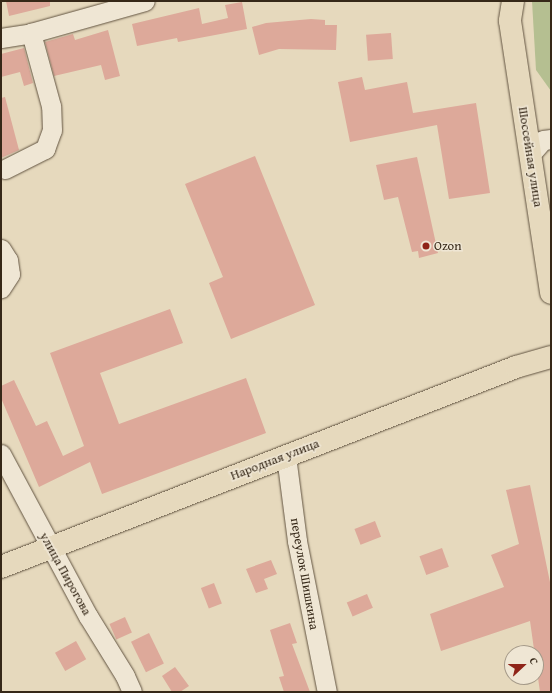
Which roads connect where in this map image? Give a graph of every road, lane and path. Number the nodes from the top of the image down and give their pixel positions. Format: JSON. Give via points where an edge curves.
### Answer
{"nodes":[{"id":1,"x":145,"y":1,"type":"edge"},
{"id":2,"x":509,"y":8,"type":"edge"},
{"id":3,"x":31,"y":33,"type":"junction"},
{"id":4,"x":1,"y":38,"type":"edge"},
{"id":5,"x":551,"y":139,"type":"edge"},
{"id":6,"x":529,"y":156,"type":"junction"},
{"id":7,"x":5,"y":169,"type":"dead end"},
{"id":8,"x":1,"y":249,"type":"edge"},
{"id":9,"x":549,"y":261,"type":"edge"},
{"id":10,"x":1,"y":288,"type":"edge"},
{"id":11,"x":551,"y":293,"type":"edge"},
{"id":12,"x":551,"y":357,"type":"edge"},
{"id":13,"x":1,"y":454,"type":"edge"},
{"id":14,"x":286,"y":456,"type":"junction"},
{"id":15,"x":50,"y":548,"type":"junction"},
{"id":16,"x":1,"y":567,"type":"edge"},
{"id":17,"x":132,"y":692,"type":"edge"},
{"id":18,"x":327,"y":692,"type":"edge"}],
"edges":[{"from":1,"to":3,"type":"street"},
{"from":2,"to":6,"type":"main road","name":"Шоссейная улица"},
{"from":3,"to":4,"type":"street"},
{"from":3,"to":7,"type":"street","via":[[51,106],[52,130],[45,149]]},
{"from":5,"to":6,"type":"street","via":[[543,140]]},
{"from":6,"to":9,"type":"main road","name":"Шоссейная улица"},
{"from":8,"to":10,"type":"street","via":[[8,260],[10,274]]},
{"from":9,"to":11,"type":"main road","name":"Шоссейная улица"},
{"from":12,"to":14,"type":"main road","name":"Народная улица","via":[[516,367]]},
{"from":13,"to":15,"type":"street","name":"улица Пирогова"},
{"from":14,"to":15,"type":"main road","name":"Народная улица"},
{"from":14,"to":18,"type":"street","name":"переулок Шишкина","via":[[297,541]]},
{"from":15,"to":16,"type":"main road","name":"Народная улица"},
{"from":15,"to":17,"type":"street","name":"улица Пирогова"}]}
